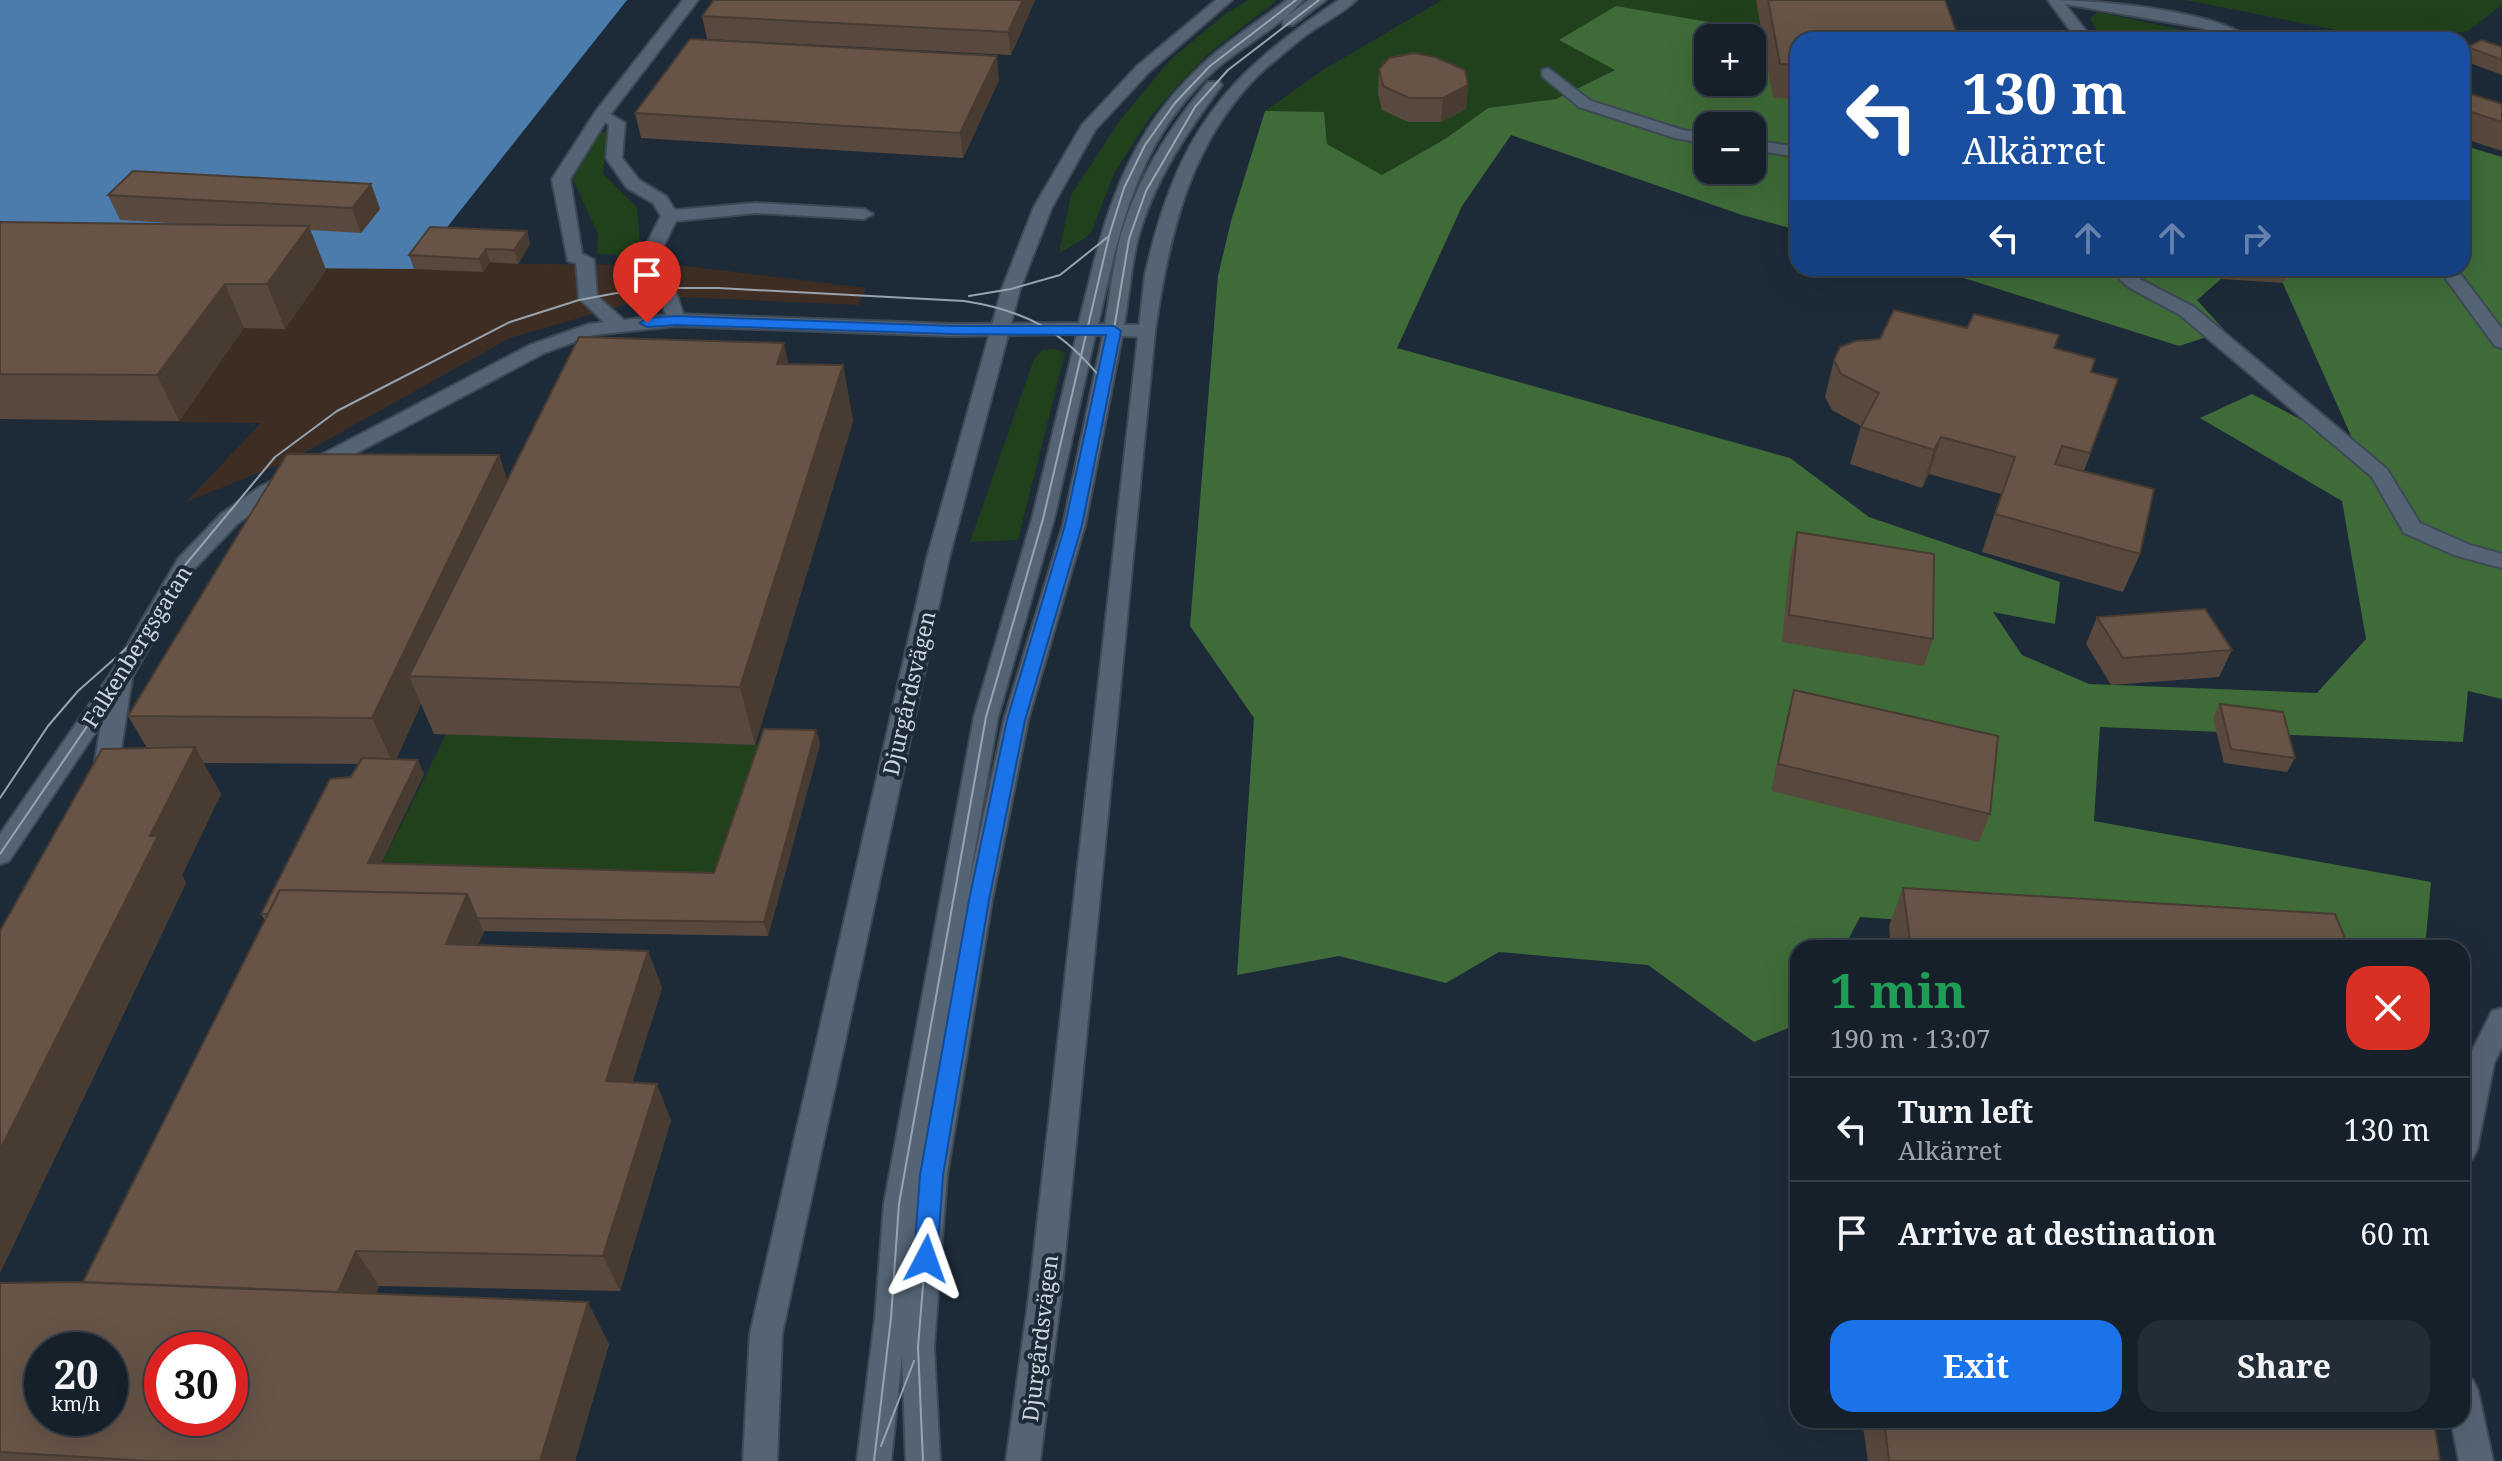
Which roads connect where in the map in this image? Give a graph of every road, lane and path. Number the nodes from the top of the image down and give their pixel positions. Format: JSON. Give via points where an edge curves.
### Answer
{"nodes":[{"id":1,"x":691,"y":0,"type":"edge"},
{"id":2,"x":1225,"y":0,"type":"edge"},
{"id":3,"x":1296,"y":0,"type":"edge"},
{"id":4,"x":1319,"y":0,"type":"edge"},
{"id":5,"x":1349,"y":0,"type":"edge"},
{"id":6,"x":2055,"y":0,"type":"edge"},
{"id":7,"x":2068,"y":0,"type":"edge"},
{"id":8,"x":2079,"y":32,"type":"edge"},
{"id":9,"x":2224,"y":32,"type":"edge"},
{"id":10,"x":1548,"y":73,"type":"dead end"},
{"id":11,"x":602,"y":114,"type":"junction"},
{"id":12,"x":1694,"y":137,"type":"edge"},
{"id":13,"x":1766,"y":147,"type":"edge"},
{"id":14,"x":1790,"y":151,"type":"edge"},
{"id":15,"x":864,"y":214,"type":"dead end"},
{"id":16,"x":670,"y":216,"type":"junction"},
{"id":17,"x":2127,"y":276,"type":"edge"},
{"id":18,"x":2453,"y":276,"type":"edge"},
{"id":19,"x":676,"y":320,"type":"junction"},
{"id":20,"x":618,"y":325,"type":"junction"},
{"id":21,"x":1001,"y":329,"type":"junction"},
{"id":22,"x":1085,"y":330,"type":"junction"},
{"id":23,"x":1114,"y":331,"type":"junction"},
{"id":24,"x":1146,"y":331,"type":"junction"},
{"id":25,"x":2502,"y":342,"type":"edge"},
{"id":26,"x":2502,"y":561,"type":"edge"},
{"id":27,"x":120,"y":678,"type":"junction"},
{"id":28,"x":94,"y":811,"type":"edge"},
{"id":29,"x":0,"y":854,"type":"edge"},
{"id":30,"x":2502,"y":1019,"type":"edge"},
{"id":31,"x":2470,"y":1111,"type":"edge"},
{"id":32,"x":2469,"y":1428,"type":"edge"},
{"id":33,"x":760,"y":1461,"type":"edge"},
{"id":34,"x":874,"y":1461,"type":"edge"},
{"id":35,"x":923,"y":1461,"type":"edge"},
{"id":36,"x":1023,"y":1461,"type":"edge"},
{"id":37,"x":2476,"y":1461,"type":"edge"}],
"edges":[{"from":1,"to":11,"type":"street"},
{"from":2,"to":21,"type":"street","name":"Djurgårdsvägen","via":[[1152,60],[1088,128],[1043,207]]},
{"from":3,"to":22,"type":"street","via":[[1210,66],[1145,145],[1120,200]]},
{"from":4,"to":23,"type":"street","via":[[1228,70],[1195,107],[1146,191],[1129,239]]},
{"from":5,"to":24,"type":"street","name":"Djurgårdsvägen","via":[[1263,63],[1205,128],[1164,221]]},
{"from":6,"to":8,"type":"street"},
{"from":7,"to":9,"type":"street","via":[[2206,24]]},
{"from":10,"to":12,"type":"street","via":[[1585,104]]},
{"from":11,"to":16,"type":"street","via":[[617,123],[614,158],[633,184],[660,200]]},
{"from":11,"to":20,"type":"street","via":[[561,179],[574,257],[585,260],[588,298]]},
{"from":13,"to":14,"type":"street"},
{"from":15,"to":16,"type":"street","via":[[756,208]]},
{"from":16,"to":19,"type":"street","via":[[653,249]]},
{"from":17,"to":26,"type":"street","via":[[2187,311],[2380,473],[2412,528]]},
{"from":18,"to":25,"type":"street"},
{"from":19,"to":20,"type":"street","name":"Falkenbergsgatan"},
{"from":19,"to":21,"type":"street","name":"Falkenbergsgatan"},
{"from":20,"to":27,"type":"street","name":"Falkenbergsgatan","via":[[561,339],[245,506],[186,564]]},
{"from":21,"to":22,"type":"street","name":"Falkenbergsgatan"},
{"from":21,"to":33,"type":"street","name":"Djurgårdsvägen","via":[[938,558],[766,1334]]},
{"from":22,"to":23,"type":"street","name":"Falkenbergsgatan"},
{"from":22,"to":34,"type":"street","via":[[1043,519],[986,717],[899,1204]]},
{"from":23,"to":24,"type":"street","name":"Falkenbergsgatan"},
{"from":23,"to":35,"type":"street","via":[[1074,525],[1016,720],[932,1175],[918,1347]]},
{"from":24,"to":36,"type":"street","name":"Djurgårdsvägen","via":[[1045,1296]]},
{"from":27,"to":28,"type":"street","via":[[102,797]]},
{"from":27,"to":29,"type":"street","name":"Falkenbergsgatan"},
{"from":30,"to":31,"type":"street","via":[[2480,1063]]},
{"from":32,"to":37,"type":"street"}]}
